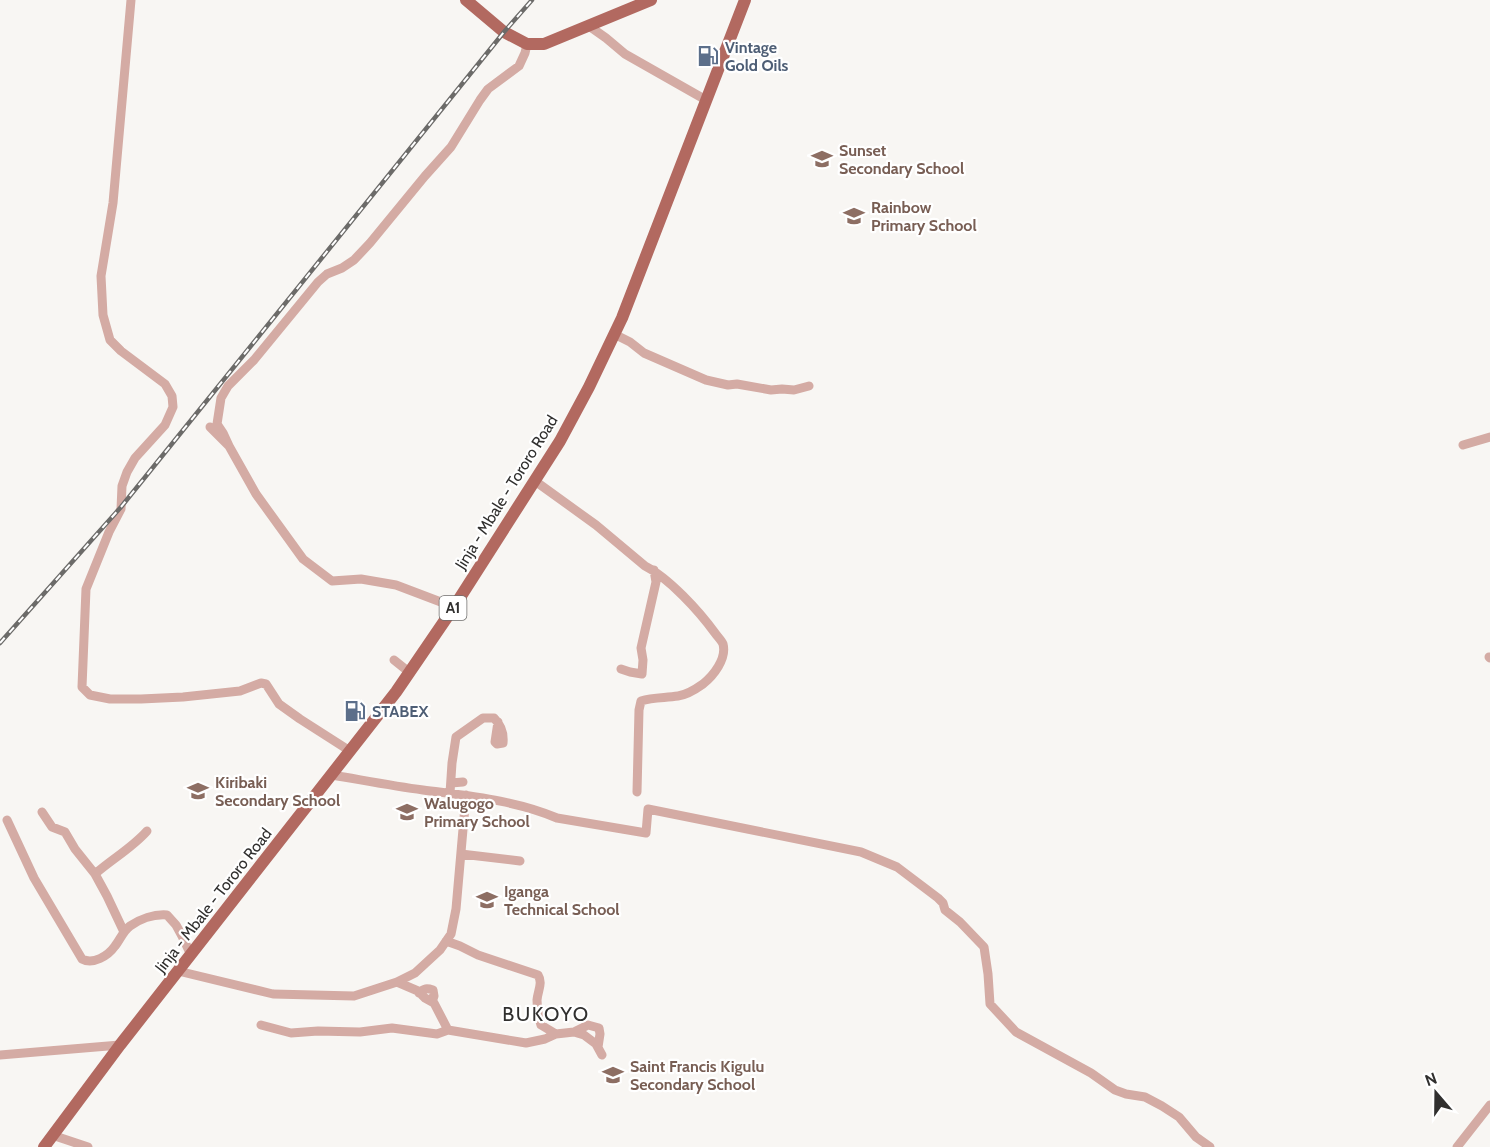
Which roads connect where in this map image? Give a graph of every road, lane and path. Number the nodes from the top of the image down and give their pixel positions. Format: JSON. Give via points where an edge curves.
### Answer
{"nodes":[{"id":1,"x":130,"y":0,"type":"edge"},
{"id":2,"x":466,"y":0,"type":"edge"},
{"id":3,"x":651,"y":0,"type":"edge"},
{"id":4,"x":745,"y":0,"type":"edge"},
{"id":5,"x":589,"y":26,"type":"junction"},
{"id":6,"x":527,"y":44,"type":"junction"},
{"id":7,"x":706,"y":100,"type":"junction"},
{"id":8,"x":614,"y":334,"type":"junction"},
{"id":9,"x":809,"y":386,"type":"dead end"},
{"id":10,"x":210,"y":428,"type":"dead end"},
{"id":11,"x":1490,"y":437,"type":"edge"},
{"id":12,"x":1463,"y":445,"type":"dead end"},
{"id":13,"x":229,"y":446,"type":"junction"},
{"id":14,"x":535,"y":481,"type":"junction"},
{"id":15,"x":654,"y":570,"type":"junction"},
{"id":16,"x":454,"y":607,"type":"junction"},
{"id":17,"x":394,"y":660,"type":"dead end"},
{"id":18,"x":621,"y":669,"type":"dead end"},
{"id":19,"x":409,"y":672,"type":"junction"},
{"id":20,"x":498,"y":722,"type":"dead end"},
{"id":21,"x":350,"y":751,"type":"junction"},
{"id":22,"x":332,"y":775,"type":"junction"},
{"id":23,"x":463,"y":782,"type":"dead end"},
{"id":24,"x":451,"y":783,"type":"junction"},
{"id":25,"x":637,"y":792,"type":"dead end"},
{"id":26,"x":450,"y":793,"type":"junction"},
{"id":27,"x":466,"y":795,"type":"junction"},
{"id":28,"x":42,"y":812,"type":"dead end"},
{"id":29,"x":7,"y":820,"type":"dead end"},
{"id":30,"x":147,"y":831,"type":"dead end"},
{"id":31,"x":460,"y":854,"type":"junction"},
{"id":32,"x":520,"y":861,"type":"dead end"},
{"id":33,"x":95,"y":874,"type":"junction"},
{"id":34,"x":124,"y":932,"type":"junction"},
{"id":35,"x":446,"y":941,"type":"junction"},
{"id":36,"x":191,"y":955,"type":"junction"},
{"id":37,"x":178,"y":971,"type":"junction"},
{"id":38,"x":397,"y":982,"type":"junction"},
{"id":39,"x":261,"y":1025,"type":"dead end"},
{"id":40,"x":448,"y":1030,"type":"junction"},
{"id":41,"x":574,"y":1032,"type":"junction"},
{"id":42,"x":556,"y":1034,"type":"junction"},
{"id":43,"x":120,"y":1045,"type":"junction"},
{"id":44,"x":0,"y":1056,"type":"edge"},
{"id":45,"x":1490,"y":1106,"type":"edge"},
{"id":46,"x":52,"y":1135,"type":"junction"},
{"id":47,"x":45,"y":1147,"type":"edge"},
{"id":48,"x":88,"y":1147,"type":"edge"},
{"id":49,"x":1210,"y":1147,"type":"edge"},
{"id":50,"x":1457,"y":1147,"type":"edge"}],
"edges":[{"from":1,"to":21,"type":"street","via":[[113,203],[100,276],[103,315],[110,340],[165,384],[173,407],[165,425],[127,472],[121,509],[86,589],[82,687],[90,694],[110,699],[141,699],[240,691],[266,684],[279,704]]},
{"from":2,"to":6,"type":"main road","via":[[504,32]]},
{"from":3,"to":5,"type":"main road"},
{"from":4,"to":7,"type":"main road","name":"Jinja - Mbale - Tororo Road","number":"A1"},
{"from":5,"to":6,"type":"main road","via":[[544,44]]},
{"from":5,"to":7,"type":"street","via":[[625,54]]},
{"from":6,"to":13,"type":"street","via":[[519,66],[488,89],[451,147],[370,243],[354,260],[318,282],[228,386],[221,398],[217,424]]},
{"from":7,"to":8,"type":"main road","name":"Jinja - Mbale - Tororo Road","number":"A1"},
{"from":8,"to":9,"type":"street","via":[[706,380],[771,390]]},
{"from":8,"to":14,"type":"main road","name":"Jinja - Mbale - Tororo Road","number":"A1","via":[[560,441]]},
{"from":10,"to":13,"type":"street"},
{"from":11,"to":12,"type":"street"},
{"from":13,"to":16,"type":"street","via":[[256,494],[303,559],[332,581],[362,579],[396,585]]},
{"from":14,"to":15,"type":"street"},
{"from":14,"to":16,"type":"main road","name":"Jinja - Mbale - Tororo Road","number":"A1"},
{"from":15,"to":18,"type":"street","via":[[656,582],[641,648],[642,674]]},
{"from":15,"to":25,"type":"street","via":[[686,599],[723,644],[715,673],[702,685],[681,696],[641,701]]},
{"from":16,"to":19,"type":"main road","name":"Jinja - Mbale - Tororo Road","number":"A1"},
{"from":17,"to":19,"type":"street"},
{"from":19,"to":21,"type":"main road","name":"Jinja - Mbale - Tororo Road","number":"A1"},
{"from":20,"to":24,"type":"street","via":[[483,718],[456,737]]},
{"from":21,"to":22,"type":"main road","name":"Jinja - Mbale - Tororo Road","number":"A1"},
{"from":22,"to":26,"type":"street"},
{"from":22,"to":36,"type":"main road","name":"Jinja - Mbale - Tororo Road","number":"A1"},
{"from":23,"to":24,"type":"street"},
{"from":24,"to":26,"type":"street"},
{"from":26,"to":27,"type":"street"},
{"from":27,"to":31,"type":"street"},
{"from":27,"to":49,"type":"street","via":[[557,818],[646,833],[648,809],[861,852],[897,867],[938,898],[945,910],[984,947],[990,1004],[1016,1032],[1115,1090],[1145,1097],[1162,1106]]},
{"from":28,"to":33,"type":"street","via":[[52,827],[65,832]]},
{"from":29,"to":34,"type":"street","via":[[34,878],[82,959],[98,959],[113,949]]},
{"from":30,"to":33,"type":"street"},
{"from":31,"to":32,"type":"street"},
{"from":31,"to":35,"type":"street","via":[[456,909]]},
{"from":33,"to":34,"type":"street"},
{"from":34,"to":36,"type":"street","via":[[142,920],[167,915]]},
{"from":35,"to":38,"type":"street","via":[[415,973]]},
{"from":35,"to":42,"type":"street","via":[[538,975],[541,983],[537,1014],[542,1025]]},
{"from":36,"to":37,"type":"main road","name":"Jinja - Mbale - Tororo Road","number":"A1"},
{"from":37,"to":38,"type":"street","via":[[273,994],[354,996]]},
{"from":37,"to":43,"type":"main road","name":"Jinja - Mbale - Tororo Road","number":"A1"},
{"from":38,"to":40,"type":"street","via":[[432,1002]]},
{"from":39,"to":40,"type":"street","via":[[291,1033],[392,1028],[437,1034]]},
{"from":40,"to":42,"type":"street","via":[[526,1043]]},
{"from":41,"to":41,"type":"street","via":[[584,1035],[600,1051],[599,1028],[588,1025]]},
{"from":41,"to":42,"type":"street"},
{"from":43,"to":44,"type":"street"},
{"from":43,"to":46,"type":"main road","name":"Jinja - Mbale - Tororo Road","number":"A1"},
{"from":45,"to":50,"type":"street"},
{"from":46,"to":47,"type":"main road","name":"Jinja - Mbale - Tororo Road","number":"A1"},
{"from":46,"to":48,"type":"street"}]}
